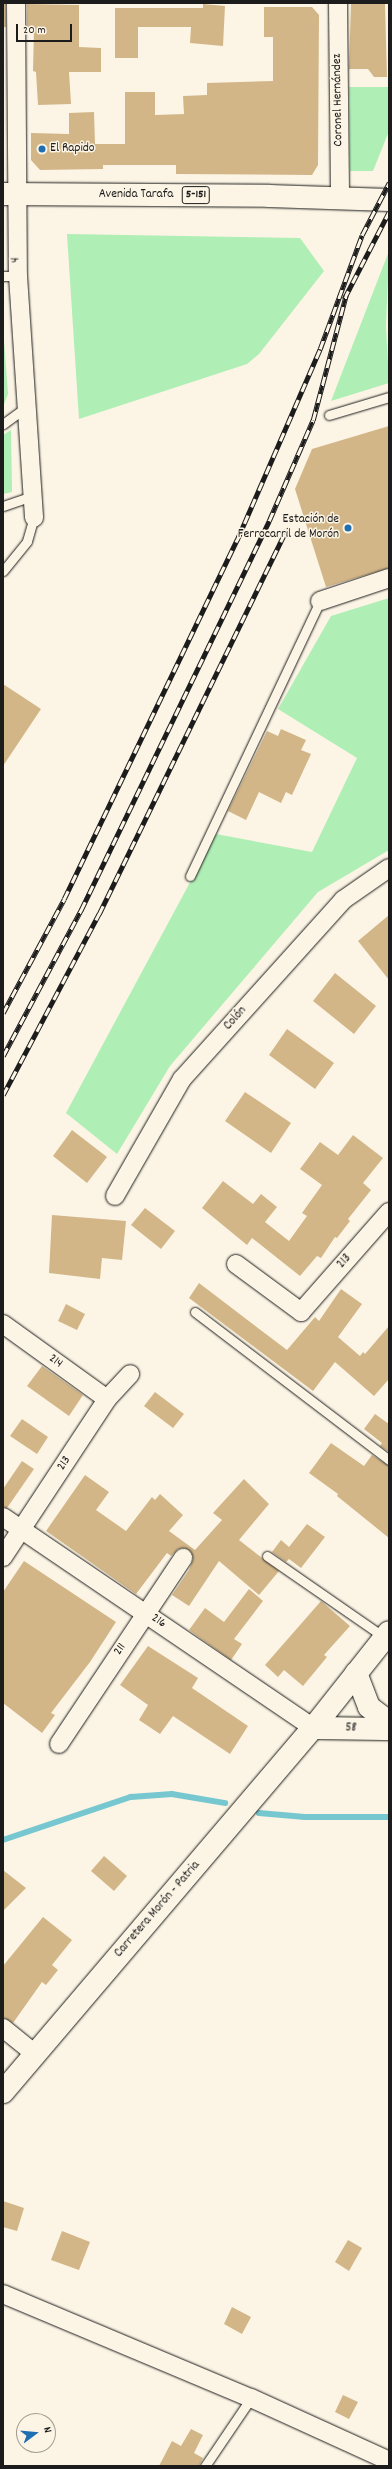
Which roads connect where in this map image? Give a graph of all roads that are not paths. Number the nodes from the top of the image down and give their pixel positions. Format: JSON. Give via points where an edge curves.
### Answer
{"nodes":[{"id":1,"x":16,"y":3,"type":"edge"},
{"id":2,"x":338,"y":3,"type":"edge"},
{"id":3,"x":9,"y":194,"type":"edge"},
{"id":4,"x":340,"y":197,"type":"junction"},
{"id":5,"x":389,"y":200,"type":"edge"},
{"id":6,"x":10,"y":276,"type":"edge"},
{"id":7,"x":389,"y":397,"type":"edge"},
{"id":8,"x":26,"y":407,"type":"junction"},
{"id":9,"x":329,"y":415,"type":"dead end"},
{"id":10,"x":3,"y":424,"type":"edge"},
{"id":11,"x":32,"y":496,"type":"junction"},
{"id":12,"x":3,"y":506,"type":"edge"},
{"id":13,"x":34,"y":517,"type":"joint"},
{"id":14,"x":3,"y":572,"type":"edge"},
{"id":15,"x":389,"y":578,"type":"edge"},
{"id":16,"x":320,"y":601,"type":"joint"},
{"id":17,"x":389,"y":868,"type":"edge"},
{"id":18,"x":190,"y":876,"type":"dead end"},
{"id":19,"x":115,"y":1196,"type":"dead end"},
{"id":20,"x":389,"y":1212,"type":"edge"},
{"id":21,"x":236,"y":1264,"type":"dead end"},
{"id":22,"x":195,"y":1312,"type":"dead end"},
{"id":23,"x":3,"y":1324,"type":"edge"},
{"id":24,"x":130,"y":1374,"type":"dead end"},
{"id":25,"x":107,"y":1399,"type":"junction"},
{"id":26,"x":389,"y":1460,"type":"edge"},
{"id":27,"x":3,"y":1517,"type":"edge"},
{"id":28,"x":22,"y":1530,"type":"junction"},
{"id":29,"x":267,"y":1556,"type":"dead end"},
{"id":30,"x":3,"y":1557,"type":"edge"},
{"id":31,"x":183,"y":1558,"type":"dead end"},
{"id":32,"x":146,"y":1613,"type":"junction"},
{"id":33,"x":387,"y":1635,"type":"edge"},
{"id":34,"x":356,"y":1673,"type":"junction"},
{"id":35,"x":389,"y":1722,"type":"edge"},
{"id":36,"x":313,"y":1728,"type":"junction"},
{"id":37,"x":389,"y":1729,"type":"edge"},
{"id":38,"x":59,"y":1744,"type":"dead end"},
{"id":39,"x":3,"y":2028,"type":"edge"},
{"id":40,"x":34,"y":2054,"type":"junction"},
{"id":41,"x":3,"y":2092,"type":"edge"},
{"id":42,"x":3,"y":2294,"type":"edge"},
{"id":43,"x":251,"y":2398,"type":"junction"},
{"id":44,"x":389,"y":2462,"type":"edge"},
{"id":45,"x":205,"y":2466,"type":"edge"}],
"edges":[{"from":1,"to":3,"type":"street","name":"4"},
{"from":2,"to":4,"type":"street","name":"Coronel Hernández"},
{"from":3,"to":4,"type":"main road","name":"Avenida Tarafa","number":"5-151"},
{"from":3,"to":6,"type":"street","name":"4"},
{"from":4,"to":5,"type":"main road","name":"Avenida Tarafa","number":"5-151"},
{"from":6,"to":8,"type":"street","name":"4"},
{"from":7,"to":9,"type":"lane"},
{"from":8,"to":10,"type":"lane"},
{"from":8,"to":11,"type":"street","name":"4"},
{"from":11,"to":12,"type":"lane"},
{"from":11,"to":13,"type":"street","name":"4"},
{"from":13,"to":14,"type":"lane","via":[[27,541]]},
{"from":15,"to":16,"type":"street"},
{"from":16,"to":18,"type":"lane"},
{"from":17,"to":19,"type":"street","name":"Colón","via":[[343,900],[182,1080]]},
{"from":20,"to":21,"type":"street","name":"213","via":[[301,1312]]},
{"from":22,"to":26,"type":"lane"},
{"from":23,"to":25,"type":"street","name":"214"},
{"from":24,"to":25,"type":"street","name":"213"},
{"from":25,"to":28,"type":"street","name":"213"},
{"from":27,"to":28,"type":"street","name":"216"},
{"from":28,"to":30,"type":"street","name":"213"},
{"from":28,"to":32,"type":"street","name":"216"},
{"from":29,"to":33,"type":"lane"},
{"from":31,"to":32,"type":"street","name":"211"},
{"from":32,"to":36,"type":"street","name":"216"},
{"from":32,"to":38,"type":"street","name":"211"},
{"from":33,"to":34,"type":"main road","name":"Carretera Morón - Patria"},
{"from":34,"to":35,"type":"main road","via":[[369,1707]]},
{"from":34,"to":36,"type":"main road","name":"Carretera Morón - Patria"},
{"from":36,"to":37,"type":"main road","name":"58"},
{"from":36,"to":40,"type":"main road","name":"Carretera Morón - Patria"},
{"from":39,"to":40,"type":"street"},
{"from":40,"to":41,"type":"main road","name":"Carretera Morón - Patria"},
{"from":42,"to":43,"type":"street"},
{"from":43,"to":44,"type":"street"},
{"from":43,"to":45,"type":"lane"}]}
